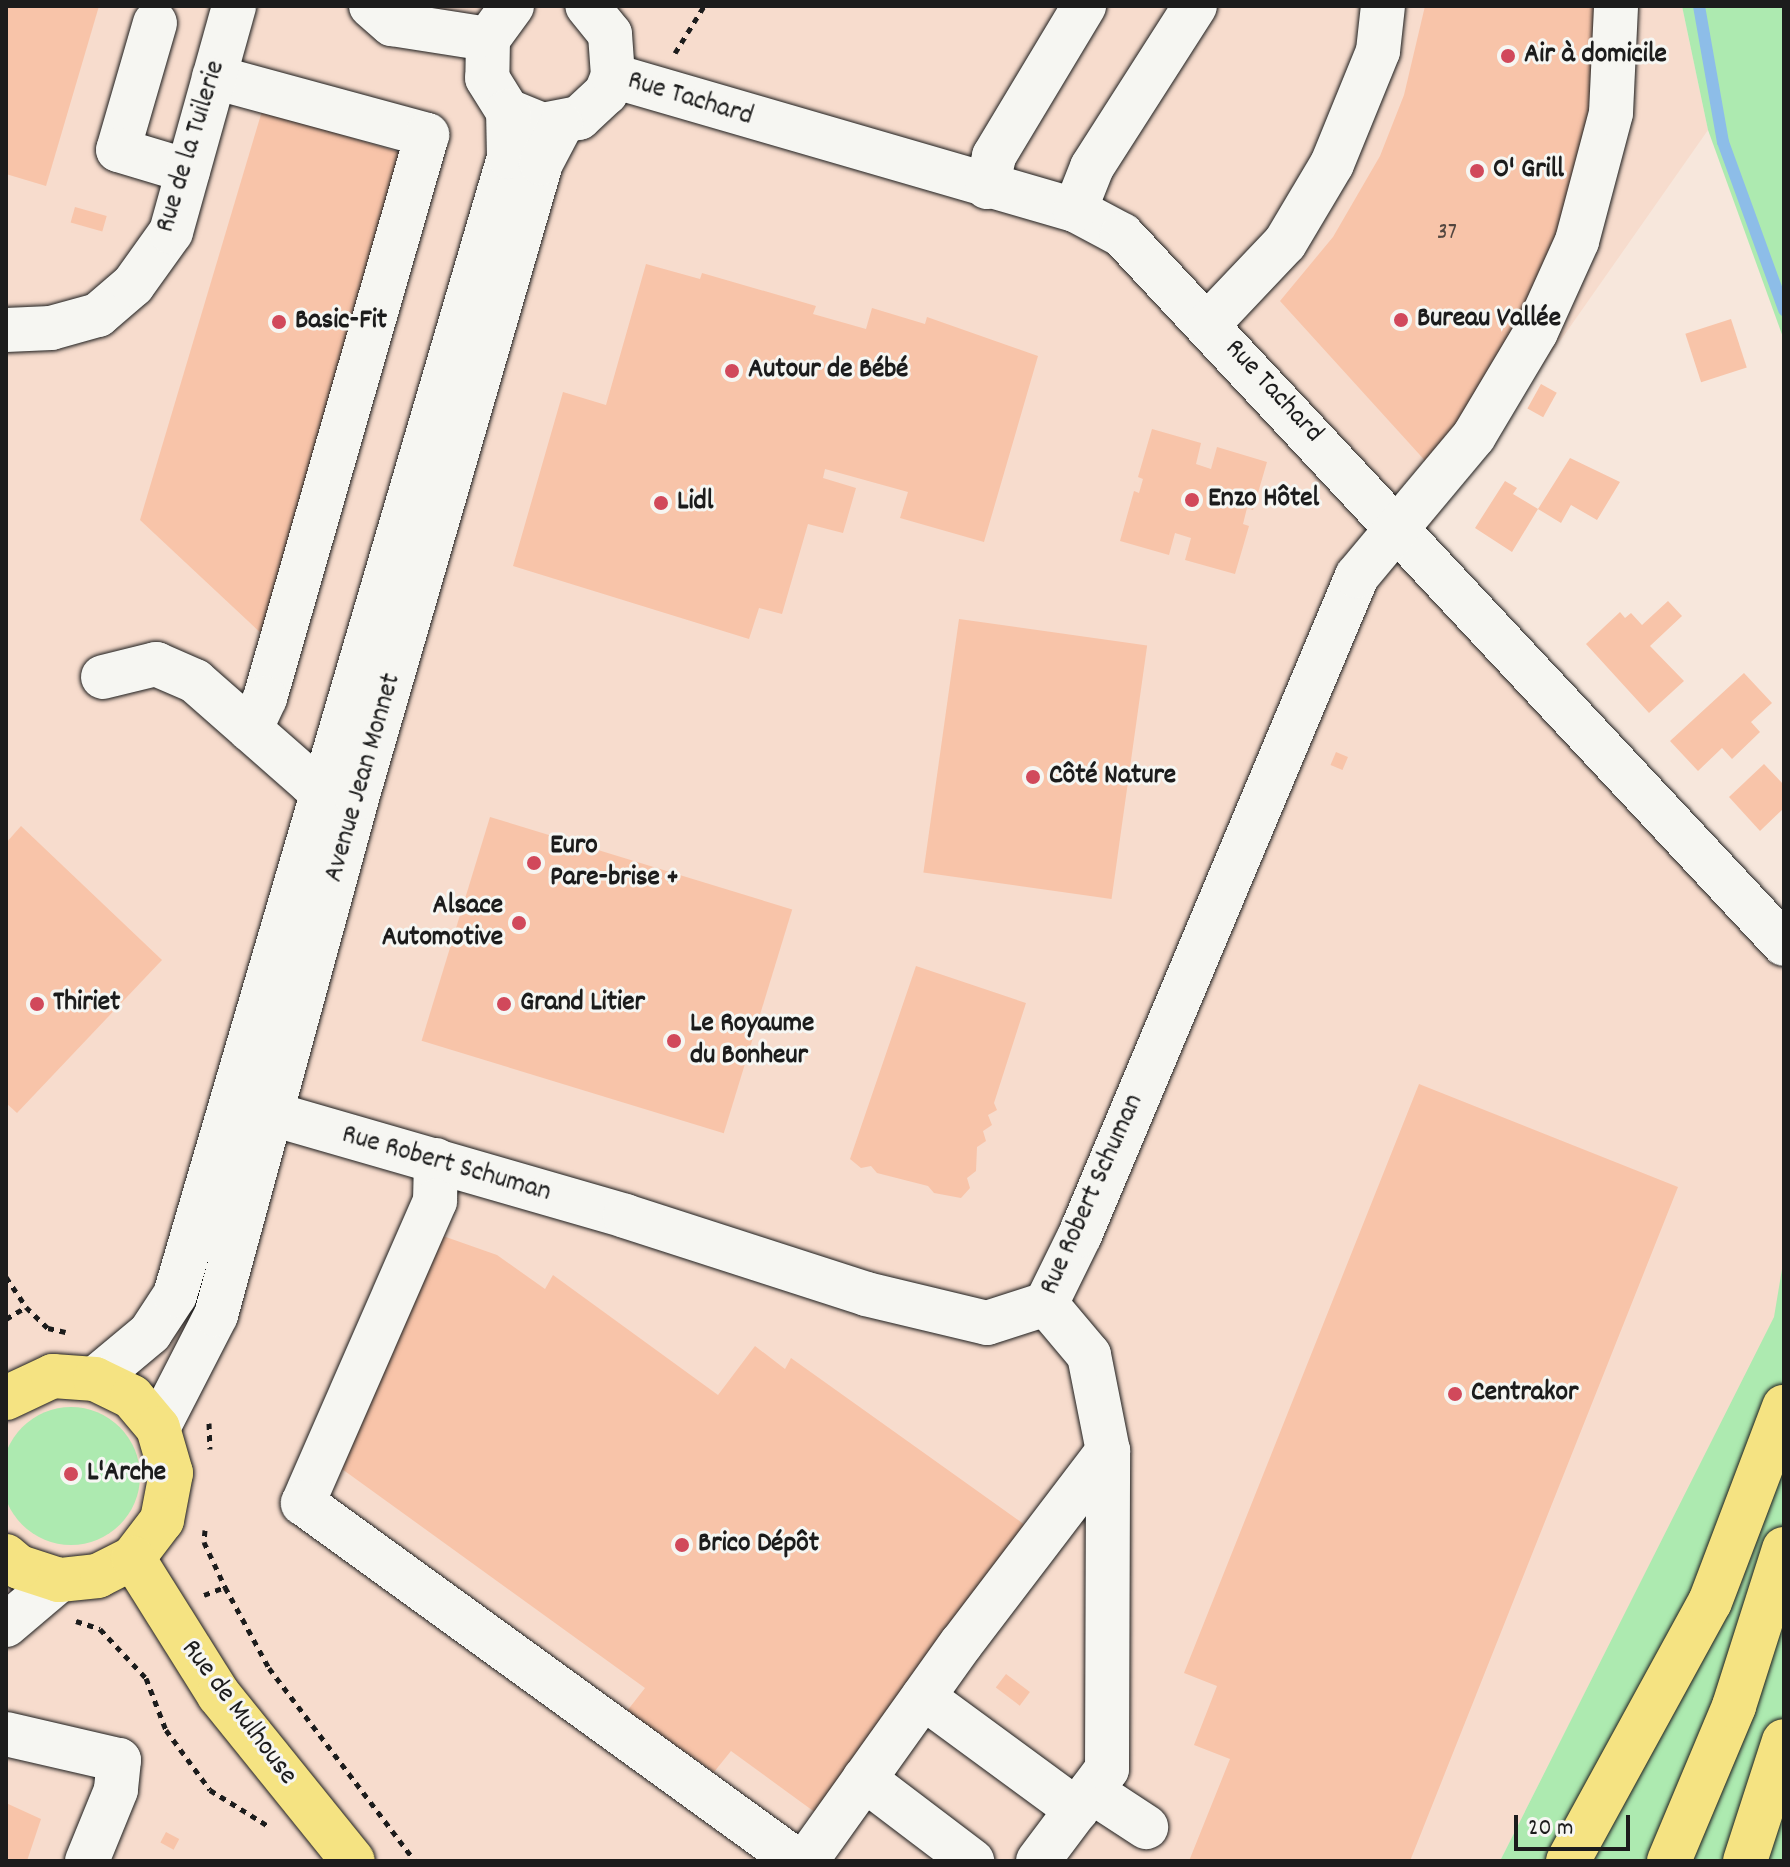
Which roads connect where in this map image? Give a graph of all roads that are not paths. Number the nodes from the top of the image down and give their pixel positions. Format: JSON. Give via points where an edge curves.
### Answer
{"nodes":[{"id":1,"x":234,"y":6,"type":"edge"},
{"id":2,"x":371,"y":6,"type":"edge"},
{"id":3,"x":1084,"y":6,"type":"edge"},
{"id":4,"x":1195,"y":6,"type":"edge"},
{"id":5,"x":1383,"y":6,"type":"edge"},
{"id":6,"x":1616,"y":6,"type":"edge"},
{"id":7,"x":595,"y":9,"type":"edge"},
{"id":8,"x":155,"y":23,"type":"dead end"},
{"id":9,"x":500,"y":23,"type":"edge"},
{"id":10,"x":613,"y":76,"type":"junction"},
{"id":11,"x":214,"y":77,"type":"junction"},
{"id":12,"x":508,"y":111,"type":"junction"},
{"id":13,"x":561,"y":125,"type":"junction"},
{"id":14,"x":188,"y":171,"type":"junction"},
{"id":15,"x":987,"y":187,"type":"junction"},
{"id":16,"x":1075,"y":210,"type":"junction"},
{"id":17,"x":1209,"y":323,"type":"junction"},
{"id":18,"x":6,"y":330,"type":"edge"},
{"id":19,"x":1397,"y":527,"type":"junction"},
{"id":20,"x":103,"y":677,"type":"dead end"},
{"id":21,"x":250,"y":730,"type":"junction"},
{"id":22,"x":340,"y":792,"type":"junction"},
{"id":23,"x":1784,"y":944,"type":"edge"},
{"id":24,"x":269,"y":1113,"type":"junction"},
{"id":25,"x":436,"y":1160,"type":"junction"},
{"id":26,"x":1046,"y":1304,"type":"junction"},
{"id":27,"x":95,"y":1379,"type":"junction"},
{"id":28,"x":8,"y":1389,"type":"edge"},
{"id":29,"x":1784,"y":1407,"type":"edge"},
{"id":30,"x":158,"y":1428,"type":"junction"},
{"id":31,"x":1108,"y":1451,"type":"junction"},
{"id":32,"x":1784,"y":1549,"type":"edge"},
{"id":33,"x":6,"y":1556,"type":"edge"},
{"id":34,"x":133,"y":1558,"type":"junction"},
{"id":35,"x":59,"y":1580,"type":"junction"},
{"id":36,"x":6,"y":1625,"type":"edge"},
{"id":37,"x":923,"y":1697,"type":"junction"},
{"id":38,"x":6,"y":1734,"type":"edge"},
{"id":39,"x":1784,"y":1741,"type":"edge"},
{"id":40,"x":864,"y":1779,"type":"junction"},
{"id":41,"x":1084,"y":1800,"type":"junction"},
{"id":42,"x":1146,"y":1827,"type":"dead end"},
{"id":43,"x":87,"y":1861,"type":"edge"},
{"id":44,"x":353,"y":1861,"type":"edge"},
{"id":45,"x":797,"y":1861,"type":"edge"},
{"id":46,"x":806,"y":1861,"type":"edge"},
{"id":47,"x":972,"y":1861,"type":"edge"},
{"id":48,"x":1038,"y":1861,"type":"edge"},
{"id":49,"x":1568,"y":1861,"type":"edge"},
{"id":50,"x":1669,"y":1861,"type":"edge"},
{"id":51,"x":1745,"y":1861,"type":"edge"}],
"edges":[{"from":1,"to":11,"type":"street","name":"Rue de la Tuilerie"},
{"from":2,"to":9,"type":"street","via":[[392,24]]},
{"from":3,"to":15,"type":"street","via":[[994,156]]},
{"from":4,"to":16,"type":"street","via":[[1092,167]]},
{"from":5,"to":17,"type":"street","via":[[1378,51],[1332,164],[1285,243]]},
{"from":6,"to":19,"type":"street","name":"Rue Robert Schuman","via":[[1611,113],[1577,241],[1536,332],[1474,436]]},
{"from":7,"to":10,"type":"street","via":[[615,54]]},
{"from":8,"to":14,"type":"street","via":[[118,150]]},
{"from":9,"to":12,"type":"street","via":[[487,78]]},
{"from":10,"to":13,"type":"street","via":[[595,108]]},
{"from":10,"to":15,"type":"street","name":"Rue Tachard"},
{"from":11,"to":14,"type":"street","name":"Rue de la Tuilerie"},
{"from":11,"to":21,"type":"street","via":[[427,135],[265,698]]},
{"from":12,"to":13,"type":"street","via":[[542,125]]},
{"from":12,"to":22,"type":"street","name":"Avenue Jean Monnet","via":[[509,157]]},
{"from":13,"to":22,"type":"street","name":"Avenue Jean Monnet","via":[[541,163]]},
{"from":14,"to":18,"type":"street","name":"Rue de la Tuilerie","via":[[171,232],[133,285],[98,315],[51,328]]},
{"from":15,"to":16,"type":"street","name":"Rue Tachard"},
{"from":16,"to":17,"type":"street","name":"Rue Tachard","via":[[1122,235]]},
{"from":17,"to":19,"type":"street","name":"Rue Tachard"},
{"from":19,"to":23,"type":"street","name":"Rue Tachard"},
{"from":19,"to":26,"type":"street","name":"Rue Robert Schuman","via":[[1357,576],[1080,1235]]},
{"from":20,"to":21,"type":"street","via":[[156,664],[195,681]]},
{"from":21,"to":22,"type":"street","via":[[311,783]]},
{"from":22,"to":24,"type":"street","name":"Avenue Jean Monnet"},
{"from":22,"to":27,"type":"street","name":"Avenue Jean Monnet","via":[[175,1295],[150,1333]]},
{"from":24,"to":25,"type":"street","name":"Rue Robert Schuman"},
{"from":24,"to":30,"type":"street","name":"Avenue Jean Monnet","via":[[216,1315]]},
{"from":25,"to":26,"type":"street","name":"Rue Robert Schuman","via":[[866,1294],[987,1323]]},
{"from":25,"to":45,"type":"street","via":[[435,1201],[303,1503]]},
{"from":26,"to":31,"type":"street","via":[[1089,1355]]},
{"from":27,"to":28,"type":"main road","via":[[53,1376]]},
{"from":27,"to":30,"type":"main road","via":[[132,1397]]},
{"from":29,"to":49,"type":"main road","via":[[1710,1602]]},
{"from":30,"to":34,"type":"main road","via":[[171,1473],[168,1489],[162,1520]]},
{"from":31,"to":37,"type":"street"},
{"from":31,"to":41,"type":"street","via":[[1107,1769]]},
{"from":32,"to":50,"type":"main road","via":[[1734,1706]]},
{"from":33,"to":35,"type":"main road","via":[[19,1567]]},
{"from":34,"to":35,"type":"main road","via":[[98,1576]]},
{"from":34,"to":44,"type":"main road","name":"Rue de Mulhouse","via":[[219,1695]]},
{"from":35,"to":36,"type":"street"},
{"from":37,"to":40,"type":"street"},
{"from":37,"to":41,"type":"street"},
{"from":38,"to":43,"type":"street","via":[[119,1760],[116,1790]]},
{"from":39,"to":51,"type":"main road"},
{"from":40,"to":46,"type":"street"},
{"from":40,"to":47,"type":"street"},
{"from":41,"to":42,"type":"street"},
{"from":41,"to":48,"type":"street"}]}
